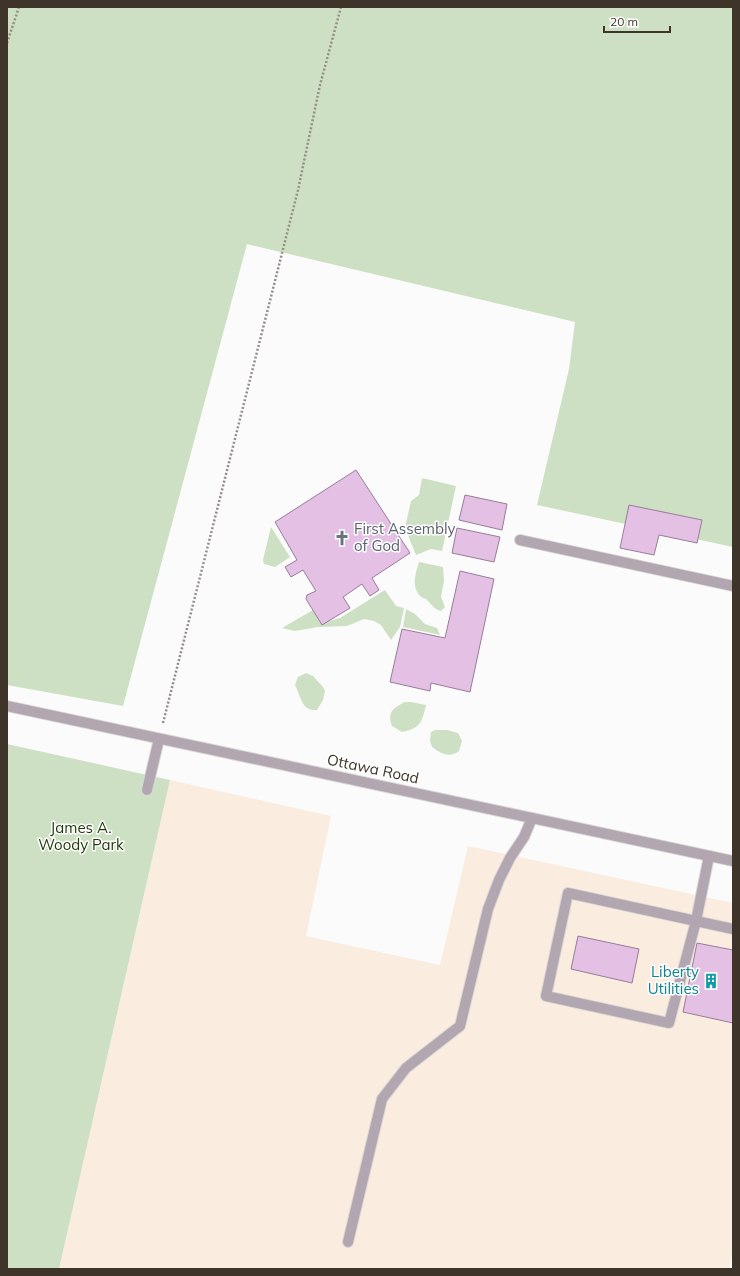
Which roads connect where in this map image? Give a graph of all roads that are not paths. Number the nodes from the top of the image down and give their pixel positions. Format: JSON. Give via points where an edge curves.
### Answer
{"nodes":[{"id":1,"x":520,"y":540,"type":"dead end"},
{"id":2,"x":733,"y":586,"type":"edge"},
{"id":3,"x":7,"y":706,"type":"edge"},
{"id":4,"x":159,"y":739,"type":"junction"},
{"id":5,"x":147,"y":790,"type":"dead end"},
{"id":6,"x":532,"y":818,"type":"junction"},
{"id":7,"x":709,"y":856,"type":"junction"},
{"id":8,"x":733,"y":861,"type":"edge"},
{"id":9,"x":696,"y":921,"type":"junction"},
{"id":10,"x":733,"y":929,"type":"edge"},
{"id":11,"x":348,"y":1242,"type":"dead end"}],
"edges":[{"from":1,"to":2,"type":"street"},
{"from":3,"to":4,"type":"street","name":"Ottawa Road"},
{"from":4,"to":5,"type":"street"},
{"from":4,"to":6,"type":"street","name":"Ottawa Road"},
{"from":6,"to":7,"type":"street","name":"Ottawa Road"},
{"from":6,"to":11,"type":"street","via":[[499,880],[488,909],[460,1026],[406,1068],[382,1099]]},
{"from":7,"to":8,"type":"street","name":"Ottawa Road"},
{"from":7,"to":9,"type":"street"},
{"from":9,"to":9,"type":"street","via":[[568,893],[546,996],[669,1023]]},
{"from":9,"to":10,"type":"street"}]}
